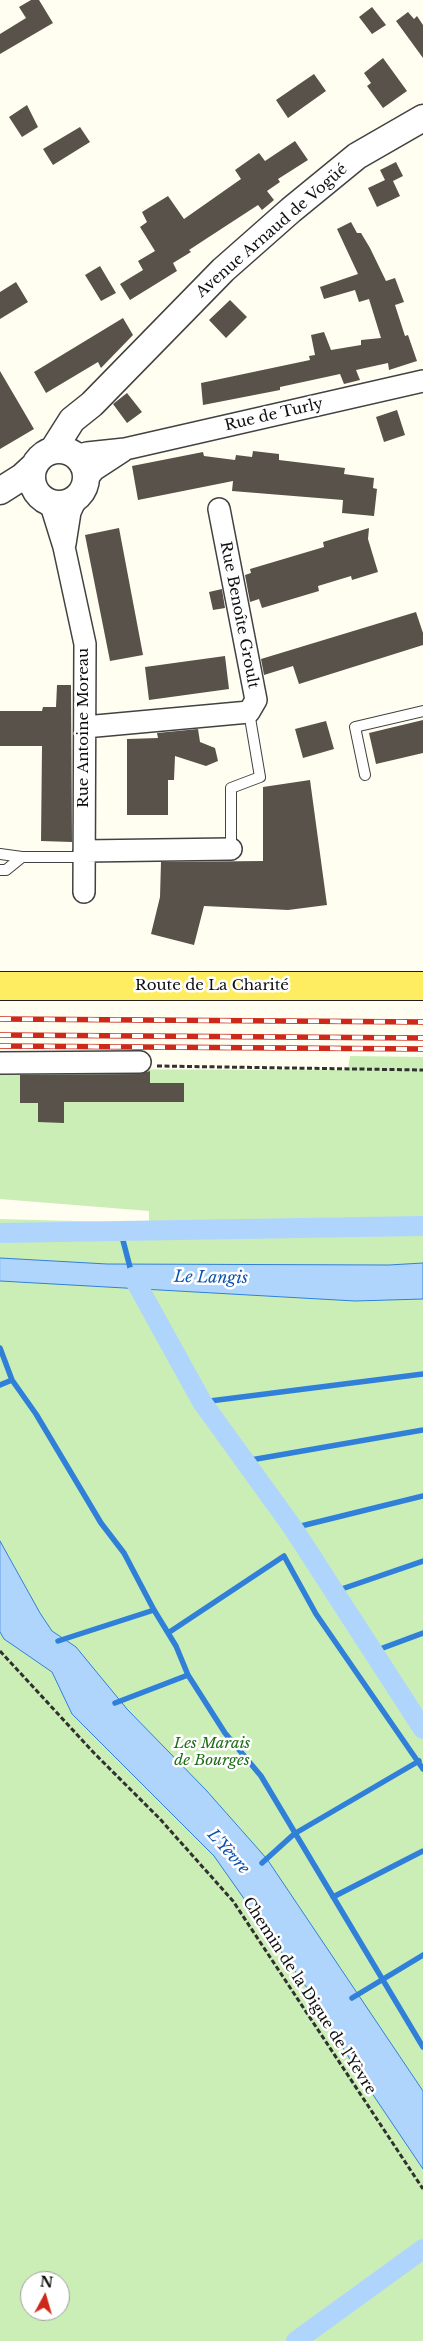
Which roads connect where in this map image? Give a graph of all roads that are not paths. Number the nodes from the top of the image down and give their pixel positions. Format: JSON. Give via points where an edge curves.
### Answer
{"nodes":[{"id":1,"x":423,"y":118,"type":"edge"},
{"id":2,"x":423,"y":381,"type":"edge"},
{"id":3,"x":125,"y":449,"type":"junction"},
{"id":4,"x":59,"y":457,"type":"junction"},
{"id":5,"x":81,"y":489,"type":"junction"},
{"id":6,"x":0,"y":491,"type":"edge"},
{"id":7,"x":0,"y":498,"type":"edge"},
{"id":8,"x":44,"y":499,"type":"junction"},
{"id":9,"x":219,"y":509,"type":"dead end"},
{"id":10,"x":64,"y":547,"type":"junction"},
{"id":11,"x":423,"y":711,"type":"edge"},
{"id":12,"x":249,"y":712,"type":"junction"},
{"id":13,"x":84,"y":727,"type":"junction"},
{"id":14,"x":365,"y":775,"type":"dead end"},
{"id":15,"x":231,"y":849,"type":"joint"},
{"id":16,"x":0,"y":854,"type":"edge"},
{"id":17,"x":84,"y":854,"type":"junction"},
{"id":18,"x":22,"y":857,"type":"junction"},
{"id":19,"x":0,"y":870,"type":"edge"},
{"id":20,"x":84,"y":892,"type":"dead end"},
{"id":21,"x":0,"y":986,"type":"edge"},
{"id":22,"x":423,"y":986,"type":"edge"},
{"id":23,"x":140,"y":1062,"type":"road end"},
{"id":24,"x":0,"y":1063,"type":"edge"}],
"edges":[{"from":1,"to":4,"type":"street","name":"Avenue Arnaud de Vogüé","via":[[357,156],[222,270],[92,404]]},
{"from":2,"to":3,"type":"street","name":"Rue de Turly"},
{"from":3,"to":4,"type":"street","name":"Rue de Turly"},
{"from":3,"to":5,"type":"street","name":"Rue de Turly","via":[[94,470]]},
{"from":4,"to":5,"type":"street","via":[[82,462]]},
{"from":4,"to":6,"type":"street"},
{"from":4,"to":8,"type":"street","name":"Avenue Arnaud de Vogüé","via":[[32,482]]},
{"from":5,"to":8,"type":"street","via":[[59,504]]},
{"from":5,"to":10,"type":"street","name":"Rue Antoine Moreau","via":[[70,512]]},
{"from":7,"to":8,"type":"street","via":[[25,494]]},
{"from":8,"to":10,"type":"street","name":"Rue Antoine Moreau"},
{"from":9,"to":12,"type":"street","name":"Rue Benoîte Groult","via":[[256,700]]},
{"from":10,"to":13,"type":"street","name":"Rue Antoine Moreau","via":[[86,644]]},
{"from":11,"to":14,"type":"lane","via":[[355,727]]},
{"from":12,"to":13,"type":"street"},
{"from":12,"to":15,"type":"lane","name":"Rue Benoîte Groult","via":[[260,777],[231,788]]},
{"from":13,"to":17,"type":"street","name":"Rue Antoine Moreau"},
{"from":15,"to":17,"type":"street"},
{"from":16,"to":18,"type":"lane"},
{"from":17,"to":18,"type":"lane"},
{"from":17,"to":20,"type":"street","name":"Rue Antoine Moreau"},
{"from":18,"to":19,"type":"lane","via":[[6,870]]},
{"from":21,"to":22,"type":"main road","name":"Route de La Charité"},
{"from":23,"to":24,"type":"street"}]}
